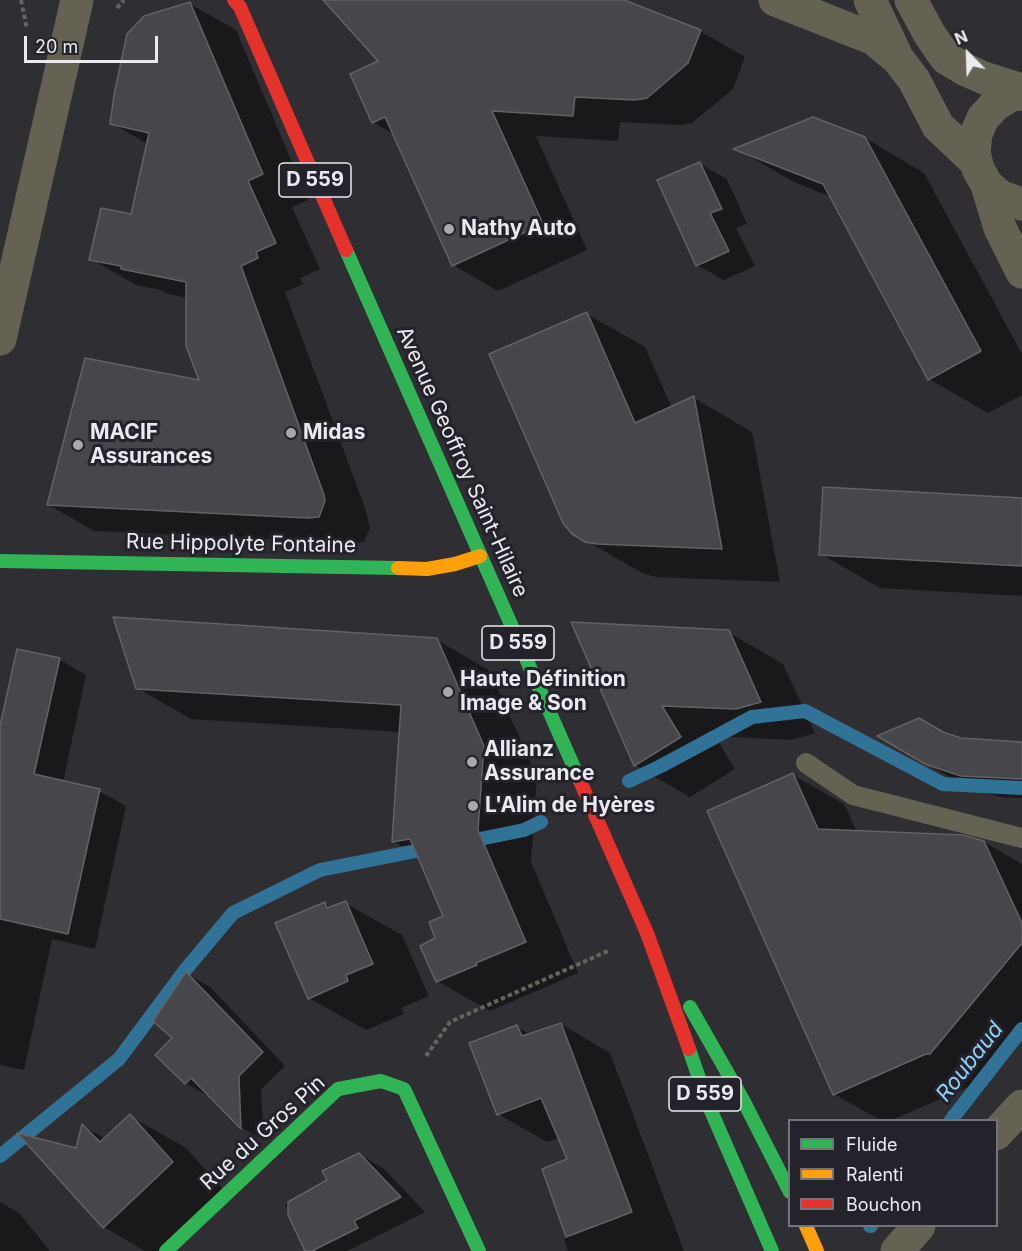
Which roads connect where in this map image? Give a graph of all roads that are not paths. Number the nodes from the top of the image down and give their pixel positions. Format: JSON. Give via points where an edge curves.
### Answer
{"nodes":[{"id":1,"x":77,"y":0,"type":"edge"},
{"id":2,"x":775,"y":0,"type":"edge"},
{"id":3,"x":870,"y":0,"type":"edge"},
{"id":4,"x":911,"y":0,"type":"edge"},
{"id":5,"x":238,"y":2,"type":"edge"},
{"id":6,"x":898,"y":59,"type":"junction"},
{"id":7,"x":1022,"y":92,"type":"edge"},
{"id":8,"x":981,"y":174,"type":"junction"},
{"id":9,"x":1022,"y":204,"type":"edge"},
{"id":10,"x":1022,"y":272,"type":"edge"},
{"id":11,"x":0,"y":339,"type":"edge"},
{"id":12,"x":480,"y":556,"type":"junction"},
{"id":13,"x":0,"y":561,"type":"edge"},
{"id":14,"x":806,"y":763,"type":"dead end"},
{"id":15,"x":1022,"y":838,"type":"edge"},
{"id":16,"x":647,"y":933,"type":"junction"},
{"id":17,"x":1022,"y":1106,"type":"edge"},
{"id":18,"x":998,"y":1132,"type":"edge"},
{"id":19,"x":788,"y":1190,"type":"edge"},
{"id":20,"x":806,"y":1227,"type":"edge"},
{"id":21,"x":918,"y":1227,"type":"edge"},
{"id":22,"x":166,"y":1251,"type":"edge"},
{"id":23,"x":479,"y":1251,"type":"edge"},
{"id":24,"x":772,"y":1251,"type":"edge"},
{"id":25,"x":817,"y":1251,"type":"edge"},
{"id":26,"x":897,"y":1251,"type":"edge"}],
"edges":[{"from":1,"to":11,"type":"street"},
{"from":2,"to":6,"type":"street","via":[[874,39]]},
{"from":3,"to":6,"type":"street"},
{"from":4,"to":7,"type":"street","via":[[946,58]]},
{"from":5,"to":12,"type":"main road","name":"Avenue Geoffroy Saint-Hilaire","number":"D 559"},
{"from":6,"to":8,"type":"street","via":[[938,126]]},
{"from":7,"to":8,"type":"street","via":[[995,105],[983,118],[974,152]]},
{"from":8,"to":9,"type":"street","via":[[1001,197]]},
{"from":8,"to":10,"type":"street","via":[[1000,228]]},
{"from":12,"to":13,"type":"main road","name":"Rue Hippolyte Fontaine","via":[[427,569]]},
{"from":12,"to":16,"type":"main road","name":"Avenue Geoffroy Saint-Hilaire","number":"D 559"},
{"from":14,"to":15,"type":"lane","via":[[853,795]]},
{"from":16,"to":19,"type":"main road","name":"Avenue Geoffroy Saint-Hilaire","number":"D 559","via":[[743,1100]]},
{"from":16,"to":24,"type":"main road","name":"Avenue Geoffroy Saint-Hilaire","number":"D 559","via":[[708,1104]]},
{"from":17,"to":18,"type":"street"},
{"from":20,"to":25,"type":"main road"},
{"from":21,"to":26,"type":"street"},
{"from":22,"to":23,"type":"main road","name":"Rue du Gros Pin","via":[[338,1089],[381,1081],[404,1089]]}]}
